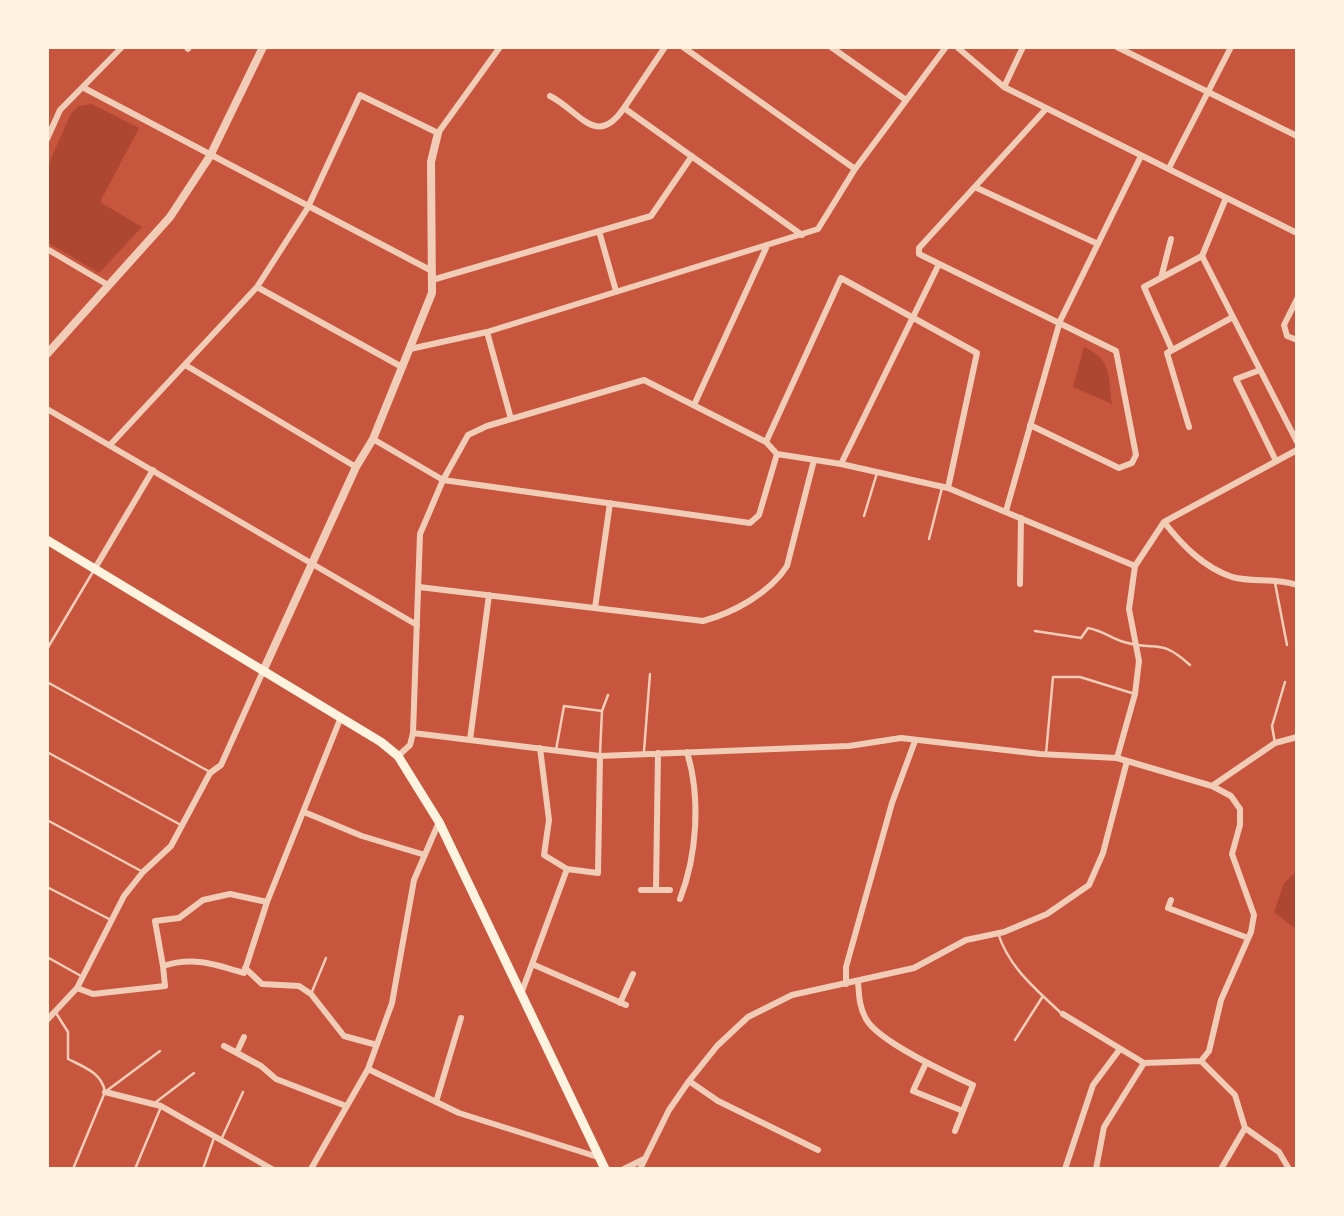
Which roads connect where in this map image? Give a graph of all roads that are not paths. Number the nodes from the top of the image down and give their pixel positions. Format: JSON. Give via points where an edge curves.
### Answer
{"nodes":[{"id":1,"x":122,"y":47,"type":"edge"},
{"id":2,"x":263,"y":47,"type":"edge"},
{"id":3,"x":500,"y":47,"type":"edge"},
{"id":4,"x":666,"y":47,"type":"edge"},
{"id":5,"x":682,"y":47,"type":"edge"},
{"id":6,"x":831,"y":47,"type":"edge"},
{"id":7,"x":946,"y":47,"type":"edge"},
{"id":8,"x":957,"y":47,"type":"edge"},
{"id":9,"x":1023,"y":47,"type":"edge"},
{"id":10,"x":1117,"y":47,"type":"edge"},
{"id":11,"x":1231,"y":47,"type":"edge"},
{"id":12,"x":84,"y":88,"type":"junction"},
{"id":13,"x":1004,"y":88,"type":"junction"},
{"id":14,"x":1207,"y":93,"type":"junction"},
{"id":15,"x":550,"y":96,"type":"dead end"},
{"id":16,"x":906,"y":100,"type":"junction"},
{"id":17,"x":624,"y":108,"type":"junction"},
{"id":18,"x":1045,"y":110,"type":"junction"},
{"id":19,"x":438,"y":133,"type":"junction"},
{"id":20,"x":1297,"y":136,"type":"edge"},
{"id":21,"x":47,"y":139,"type":"edge"},
{"id":22,"x":210,"y":156,"type":"junction"},
{"id":23,"x":692,"y":156,"type":"junction"},
{"id":24,"x":1141,"y":156,"type":"junction"},
{"id":25,"x":1169,"y":168,"type":"junction"},
{"id":26,"x":855,"y":169,"type":"junction"},
{"id":27,"x":976,"y":188,"type":"junction"},
{"id":28,"x":1226,"y":198,"type":"junction"},
{"id":29,"x":307,"y":209,"type":"junction"},
{"id":30,"x":599,"y":231,"type":"junction"},
{"id":31,"x":1297,"y":233,"type":"edge"},
{"id":32,"x":802,"y":235,"type":"junction"},
{"id":33,"x":1171,"y":239,"type":"dead end"},
{"id":34,"x":1098,"y":244,"type":"junction"},
{"id":35,"x":47,"y":248,"type":"edge"},
{"id":36,"x":766,"y":248,"type":"junction"},
{"id":37,"x":1202,"y":256,"type":"junction"},
{"id":38,"x":939,"y":264,"type":"junction"},
{"id":39,"x":432,"y":275,"type":"junction"},
{"id":40,"x":1161,"y":278,"type":"junction"},
{"id":41,"x":108,"y":285,"type":"junction"},
{"id":42,"x":257,"y":287,"type":"junction"},
{"id":43,"x":617,"y":291,"type":"junction"},
{"id":44,"x":1297,"y":299,"type":"edge"},
{"id":45,"x":911,"y":317,"type":"junction"},
{"id":46,"x":1233,"y":317,"type":"junction"},
{"id":47,"x":1060,"y":321,"type":"junction"},
{"id":48,"x":486,"y":332,"type":"junction"},
{"id":49,"x":1297,"y":340,"type":"edge"},
{"id":50,"x":410,"y":349,"type":"junction"},
{"id":51,"x":1172,"y":350,"type":"junction"},
{"id":52,"x":47,"y":354,"type":"edge"},
{"id":53,"x":187,"y":366,"type":"junction"},
{"id":54,"x":402,"y":367,"type":"junction"},
{"id":55,"x":1260,"y":370,"type":"junction"},
{"id":56,"x":694,"y":405,"type":"junction"},
{"id":57,"x":47,"y":409,"type":"edge"},
{"id":58,"x":512,"y":419,"type":"junction"},
{"id":59,"x":1030,"y":425,"type":"junction"},
{"id":60,"x":1189,"y":427,"type":"dead end"},
{"id":61,"x":373,"y":439,"type":"junction"},
{"id":62,"x":766,"y":442,"type":"junction"},
{"id":63,"x":1297,"y":442,"type":"edge"},
{"id":64,"x":110,"y":445,"type":"junction"},
{"id":65,"x":1297,"y":450,"type":"edge"},
{"id":66,"x":777,"y":454,"type":"junction"},
{"id":67,"x":814,"y":460,"type":"junction"},
{"id":68,"x":1276,"y":461,"type":"junction"},
{"id":69,"x":841,"y":464,"type":"junction"},
{"id":70,"x":356,"y":467,"type":"junction"},
{"id":71,"x":153,"y":470,"type":"junction"},
{"id":72,"x":877,"y":472,"type":"junction"},
{"id":73,"x":443,"y":480,"type":"junction"},
{"id":74,"x":945,"y":487,"type":"junction"},
{"id":75,"x":610,"y":503,"type":"junction"},
{"id":76,"x":1006,"y":511,"type":"junction"},
{"id":77,"x":864,"y":516,"type":"dead end"},
{"id":78,"x":1021,"y":518,"type":"junction"},
{"id":79,"x":1164,"y":522,"type":"junction"},
{"id":80,"x":929,"y":539,"type":"dead end"},
{"id":81,"x":47,"y":540,"type":"edge"},
{"id":82,"x":312,"y":562,"type":"junction"},
{"id":83,"x":1135,"y":566,"type":"junction"},
{"id":84,"x":94,"y":570,"type":"junction"},
{"id":85,"x":1274,"y":579,"type":"junction"},
{"id":86,"x":1020,"y":584,"type":"dead end"},
{"id":87,"x":1297,"y":585,"type":"edge"},
{"id":88,"x":419,"y":587,"type":"junction"},
{"id":89,"x":489,"y":595,"type":"junction"},
{"id":90,"x":595,"y":608,"type":"junction"},
{"id":91,"x":417,"y":625,"type":"junction"},
{"id":92,"x":1035,"y":631,"type":"dead end"},
{"id":93,"x":1136,"y":644,"type":"junction"},
{"id":94,"x":1287,"y":645,"type":"dead end"},
{"id":95,"x":47,"y":649,"type":"edge"},
{"id":96,"x":1191,"y":665,"type":"dead end"},
{"id":97,"x":264,"y":669,"type":"junction"},
{"id":98,"x":650,"y":674,"type":"dead end"},
{"id":99,"x":47,"y":682,"type":"edge"},
{"id":100,"x":1285,"y":682,"type":"dead end"},
{"id":101,"x":1135,"y":694,"type":"junction"},
{"id":102,"x":608,"y":695,"type":"dead end"},
{"id":103,"x":602,"y":712,"type":"junction"},
{"id":104,"x":341,"y":717,"type":"junction"},
{"id":105,"x":413,"y":733,"type":"junction"},
{"id":106,"x":1297,"y":737,"type":"edge"},
{"id":107,"x":470,"y":740,"type":"junction"},
{"id":108,"x":915,"y":741,"type":"junction"},
{"id":109,"x":1275,"y":743,"type":"junction"},
{"id":110,"x":540,"y":748,"type":"junction"},
{"id":111,"x":555,"y":750,"type":"junction"},
{"id":112,"x":47,"y":752,"type":"edge"},
{"id":113,"x":687,"y":752,"type":"junction"},
{"id":114,"x":644,"y":753,"type":"junction"},
{"id":115,"x":658,"y":753,"type":"junction"},
{"id":116,"x":1046,"y":754,"type":"junction"},
{"id":117,"x":600,"y":756,"type":"junction"},
{"id":118,"x":398,"y":757,"type":"junction"},
{"id":119,"x":1117,"y":758,"type":"junction"},
{"id":120,"x":1127,"y":761,"type":"junction"},
{"id":121,"x":210,"y":772,"type":"junction"},
{"id":122,"x":1212,"y":786,"type":"junction"},
{"id":123,"x":304,"y":812,"type":"junction"},
{"id":124,"x":47,"y":820,"type":"edge"},
{"id":125,"x":439,"y":822,"type":"junction"},
{"id":126,"x":181,"y":825,"type":"junction"},
{"id":127,"x":425,"y":855,"type":"junction"},
{"id":128,"x":567,"y":869,"type":"junction"},
{"id":129,"x":143,"y":872,"type":"junction"},
{"id":130,"x":47,"y":887,"type":"edge"},
{"id":131,"x":641,"y":890,"type":"dead end"},
{"id":132,"x":656,"y":890,"type":"junction"},
{"id":133,"x":670,"y":890,"type":"dead end"},
{"id":134,"x":680,"y":899,"type":"dead end"},
{"id":135,"x":1171,"y":900,"type":"dead end"},
{"id":136,"x":267,"y":902,"type":"junction"},
{"id":137,"x":113,"y":921,"type":"junction"},
{"id":138,"x":998,"y":933,"type":"junction"},
{"id":139,"x":1248,"y":938,"type":"junction"},
{"id":140,"x":47,"y":957,"type":"edge"},
{"id":141,"x":326,"y":958,"type":"dead end"},
{"id":142,"x":532,"y":964,"type":"junction"},
{"id":143,"x":163,"y":967,"type":"junction"},
{"id":144,"x":245,"y":968,"type":"junction"},
{"id":145,"x":633,"y":974,"type":"dead end"},
{"id":146,"x":82,"y":976,"type":"junction"},
{"id":147,"x":858,"y":981,"type":"junction"},
{"id":148,"x":846,"y":984,"type":"junction"},
{"id":149,"x":77,"y":988,"type":"junction"},
{"id":150,"x":311,"y":994,"type":"junction"},
{"id":151,"x":521,"y":994,"type":"junction"},
{"id":152,"x":1043,"y":996,"type":"junction"},
{"id":153,"x":56,"y":1013,"type":"junction"},
{"id":154,"x":1063,"y":1014,"type":"joint"},
{"id":155,"x":461,"y":1018,"type":"dead end"},
{"id":156,"x":47,"y":1020,"type":"edge"},
{"id":157,"x":244,"y":1037,"type":"dead end"},
{"id":158,"x":1014,"y":1040,"type":"dead end"},
{"id":159,"x":377,"y":1045,"type":"junction"},
{"id":160,"x":224,"y":1046,"type":"dead end"},
{"id":161,"x":1120,"y":1049,"type":"junction"},
{"id":162,"x":160,"y":1051,"type":"dead end"},
{"id":163,"x":237,"y":1052,"type":"junction"},
{"id":164,"x":1202,"y":1061,"type":"junction"},
{"id":165,"x":926,"y":1063,"type":"junction"},
{"id":166,"x":1144,"y":1063,"type":"junction"},
{"id":167,"x":369,"y":1069,"type":"junction"},
{"id":168,"x":194,"y":1073,"type":"dead end"},
{"id":169,"x":689,"y":1081,"type":"junction"},
{"id":170,"x":105,"y":1092,"type":"junction"},
{"id":171,"x":243,"y":1092,"type":"dead end"},
{"id":172,"x":436,"y":1102,"type":"junction"},
{"id":173,"x":153,"y":1104,"type":"junction"},
{"id":174,"x":161,"y":1106,"type":"junction"},
{"id":175,"x":346,"y":1107,"type":"junction"},
{"id":176,"x":962,"y":1111,"type":"junction"},
{"id":177,"x":1245,"y":1128,"type":"junction"},
{"id":178,"x":955,"y":1131,"type":"dead end"},
{"id":179,"x":218,"y":1140,"type":"junction"},
{"id":180,"x":818,"y":1150,"type":"dead end"},
{"id":181,"x":601,"y":1158,"type":"junction"},
{"id":182,"x":644,"y":1159,"type":"junction"},
{"id":183,"x":73,"y":1169,"type":"edge"},
{"id":184,"x":135,"y":1169,"type":"edge"},
{"id":185,"x":203,"y":1169,"type":"edge"},
{"id":186,"x":272,"y":1169,"type":"edge"},
{"id":187,"x":311,"y":1169,"type":"edge"},
{"id":188,"x":605,"y":1169,"type":"edge"},
{"id":189,"x":624,"y":1169,"type":"edge"},
{"id":190,"x":640,"y":1169,"type":"edge"},
{"id":191,"x":1065,"y":1169,"type":"edge"},
{"id":192,"x":1096,"y":1169,"type":"edge"},
{"id":193,"x":1221,"y":1169,"type":"edge"},
{"id":194,"x":1289,"y":1169,"type":"edge"}],
"edges":[{"from":1,"to":12,"type":"street"},
{"from":2,"to":22,"type":"street"},
{"from":3,"to":19,"type":"street"},
{"from":4,"to":17,"type":"street"},
{"from":5,"to":26,"type":"street"},
{"from":6,"to":16,"type":"street"},
{"from":7,"to":16,"type":"street"},
{"from":8,"to":13,"type":"street"},
{"from":9,"to":13,"type":"street"},
{"from":10,"to":14,"type":"street"},
{"from":11,"to":14,"type":"street"},
{"from":12,"to":21,"type":"street","via":[[60,110]]},
{"from":12,"to":22,"type":"street"},
{"from":13,"to":18,"type":"street"},
{"from":14,"to":20,"type":"street"},
{"from":14,"to":25,"type":"street"},
{"from":15,"to":17,"type":"street","via":[[569,105],[594,127],[605,128]]},
{"from":16,"to":26,"type":"street"},
{"from":17,"to":23,"type":"street"},
{"from":18,"to":24,"type":"street"},
{"from":18,"to":27,"type":"street"},
{"from":19,"to":29,"type":"street","via":[[360,96]]},
{"from":19,"to":39,"type":"street","via":[[431,162]]},
{"from":22,"to":29,"type":"street"},
{"from":22,"to":41,"type":"street","via":[[170,217]]},
{"from":23,"to":30,"type":"street","via":[[651,216]]},
{"from":23,"to":32,"type":"street"},
{"from":24,"to":25,"type":"street"},
{"from":24,"to":34,"type":"street"},
{"from":25,"to":28,"type":"street"},
{"from":26,"to":32,"type":"street","via":[[818,229]]},
{"from":27,"to":34,"type":"street"},
{"from":27,"to":38,"type":"street","via":[[919,247],[919,254]]},
{"from":28,"to":31,"type":"street"},
{"from":28,"to":37,"type":"street"},
{"from":29,"to":39,"type":"street"},
{"from":29,"to":42,"type":"street"},
{"from":30,"to":39,"type":"street"},
{"from":30,"to":43,"type":"street"},
{"from":32,"to":36,"type":"street"},
{"from":33,"to":40,"type":"street"},
{"from":34,"to":47,"type":"street"},
{"from":35,"to":41,"type":"street"},
{"from":36,"to":43,"type":"street"},
{"from":36,"to":56,"type":"street"},
{"from":37,"to":40,"type":"street"},
{"from":37,"to":46,"type":"street"},
{"from":38,"to":45,"type":"street"},
{"from":38,"to":47,"type":"street"},
{"from":39,"to":50,"type":"street","via":[[432,293]]},
{"from":40,"to":51,"type":"street","via":[[1144,287]]},
{"from":41,"to":52,"type":"street"},
{"from":42,"to":53,"type":"street"},
{"from":42,"to":54,"type":"street"},
{"from":43,"to":48,"type":"street"},
{"from":44,"to":49,"type":"street","via":[[1284,325],[1287,336]]},
{"from":45,"to":62,"type":"street","via":[[841,278]]},
{"from":45,"to":69,"type":"street"},
{"from":45,"to":74,"type":"street","via":[[977,353]]},
{"from":46,"to":51,"type":"street"},
{"from":46,"to":55,"type":"street"},
{"from":47,"to":59,"type":"street"},
{"from":47,"to":59,"type":"street","via":[[1116,351],[1136,455],[1132,463],[1119,468]]},
{"from":48,"to":50,"type":"street"},
{"from":48,"to":58,"type":"street"},
{"from":50,"to":54,"type":"street"},
{"from":51,"to":60,"type":"street","via":[[1167,353]]},
{"from":53,"to":64,"type":"street"},
{"from":53,"to":70,"type":"street"},
{"from":54,"to":61,"type":"street"},
{"from":55,"to":63,"type":"street"},
{"from":55,"to":68,"type":"street","via":[[1236,379]]},
{"from":56,"to":58,"type":"street","via":[[644,380]]},
{"from":56,"to":62,"type":"street"},
{"from":57,"to":64,"type":"street"},
{"from":58,"to":73,"type":"street","via":[[468,435]]},
{"from":59,"to":76,"type":"street"},
{"from":61,"to":70,"type":"street"},
{"from":61,"to":73,"type":"street"},
{"from":62,"to":66,"type":"street"},
{"from":64,"to":71,"type":"street"},
{"from":65,"to":68,"type":"street"},
{"from":66,"to":67,"type":"street"},
{"from":66,"to":75,"type":"street","via":[[759,515],[750,523]]},
{"from":67,"to":69,"type":"street"},
{"from":67,"to":90,"type":"street","via":[[787,566],[779,580],[725,615],[703,621]]},
{"from":68,"to":79,"type":"street"},
{"from":69,"to":72,"type":"street"},
{"from":70,"to":82,"type":"street"},
{"from":71,"to":82,"type":"street"},
{"from":71,"to":84,"type":"street"},
{"from":72,"to":74,"type":"street"},
{"from":72,"to":77,"type":"lane"},
{"from":73,"to":75,"type":"street"},
{"from":73,"to":88,"type":"street","via":[[420,534]]},
{"from":74,"to":76,"type":"street"},
{"from":74,"to":80,"type":"lane"},
{"from":75,"to":90,"type":"street"},
{"from":76,"to":78,"type":"street"},
{"from":78,"to":83,"type":"street"},
{"from":78,"to":86,"type":"street"},
{"from":79,"to":83,"type":"street"},
{"from":79,"to":85,"type":"street","via":[[1194,556],[1232,577]]},
{"from":81,"to":84,"type":"main road"},
{"from":82,"to":91,"type":"street"},
{"from":82,"to":97,"type":"street"},
{"from":83,"to":93,"type":"street","via":[[1129,609]]},
{"from":84,"to":95,"type":"lane"},
{"from":84,"to":97,"type":"main road"},
{"from":85,"to":87,"type":"street"},
{"from":85,"to":94,"type":"lane"},
{"from":88,"to":89,"type":"street"},
{"from":88,"to":91,"type":"street"},
{"from":89,"to":90,"type":"street"},
{"from":89,"to":107,"type":"street"},
{"from":91,"to":105,"type":"street"},
{"from":92,"to":93,"type":"lane","via":[[1081,638],[1088,628]]},
{"from":93,"to":96,"type":"lane","via":[[1164,646]]},
{"from":93,"to":101,"type":"street"},
{"from":97,"to":104,"type":"main road"},
{"from":97,"to":121,"type":"street","via":[[221,765]]},
{"from":98,"to":114,"type":"lane"},
{"from":99,"to":121,"type":"lane"},
{"from":100,"to":109,"type":"lane","via":[[1272,726]]},
{"from":101,"to":116,"type":"lane","via":[[1080,677],[1053,677]]},
{"from":101,"to":119,"type":"street"},
{"from":102,"to":103,"type":"lane"},
{"from":103,"to":111,"type":"lane","via":[[564,706]]},
{"from":103,"to":117,"type":"lane"},
{"from":104,"to":118,"type":"main road"},
{"from":104,"to":123,"type":"street"},
{"from":105,"to":107,"type":"street"},
{"from":105,"to":118,"type":"street","via":[[410,745]]},
{"from":106,"to":109,"type":"street"},
{"from":107,"to":110,"type":"street"},
{"from":108,"to":113,"type":"street","via":[[901,738],[849,747]]},
{"from":108,"to":116,"type":"street"},
{"from":108,"to":148,"type":"street","via":[[892,803],[846,967]]},
{"from":109,"to":122,"type":"street"},
{"from":110,"to":111,"type":"street"},
{"from":110,"to":128,"type":"street","via":[[549,820],[544,855]]},
{"from":111,"to":117,"type":"street"},
{"from":112,"to":126,"type":"lane"},
{"from":113,"to":115,"type":"street"},
{"from":113,"to":134,"type":"street","via":[[693,770],[694,838]]},
{"from":114,"to":115,"type":"street"},
{"from":114,"to":117,"type":"street"},
{"from":115,"to":132,"type":"street"},
{"from":116,"to":119,"type":"street"},
{"from":117,"to":128,"type":"street","via":[[598,873]]},
{"from":118,"to":125,"type":"main road"},
{"from":119,"to":120,"type":"street"},
{"from":120,"to":122,"type":"street"},
{"from":120,"to":138,"type":"street","via":[[1103,853],[1089,885],[1047,914]]},
{"from":121,"to":126,"type":"street"},
{"from":122,"to":139,"type":"street","via":[[1231,796],[1240,809],[1233,854],[1254,915]]},
{"from":123,"to":127,"type":"street"},
{"from":123,"to":136,"type":"street"},
{"from":124,"to":129,"type":"lane"},
{"from":125,"to":127,"type":"street"},
{"from":125,"to":151,"type":"main road"},
{"from":126,"to":129,"type":"street","via":[[171,846]]},
{"from":127,"to":159,"type":"street","via":[[414,880],[392,1003]]},
{"from":128,"to":142,"type":"street"},
{"from":129,"to":137,"type":"street","via":[[124,896]]},
{"from":130,"to":137,"type":"lane"},
{"from":131,"to":132,"type":"street"},
{"from":132,"to":133,"type":"street"},
{"from":135,"to":139,"type":"street","via":[[1168,908]]},
{"from":136,"to":143,"type":"street","via":[[230,894],[203,900],[179,918],[155,921]]},
{"from":136,"to":144,"type":"street"},
{"from":137,"to":146,"type":"street"},
{"from":138,"to":147,"type":"street","via":[[966,940],[914,968]]},
{"from":138,"to":152,"type":"lane","via":[[1004,953]]},
{"from":139,"to":164,"type":"street","via":[[1221,1000],[1209,1051]]},
{"from":140,"to":146,"type":"lane"},
{"from":141,"to":150,"type":"lane"},
{"from":142,"to":145,"type":"street","via":[[623,1004]]},
{"from":142,"to":151,"type":"street"},
{"from":143,"to":144,"type":"street","via":[[179,961],[205,961],[244,973]]},
{"from":143,"to":149,"type":"street","via":[[166,986],[93,994]]},
{"from":144,"to":150,"type":"street","via":[[262,984],[299,986]]},
{"from":146,"to":149,"type":"street"},
{"from":147,"to":148,"type":"street"},
{"from":147,"to":165,"type":"street","via":[[867,1022]]},
{"from":148,"to":169,"type":"street","via":[[792,995],[748,1017],[717,1045]]},
{"from":149,"to":153,"type":"street"},
{"from":150,"to":159,"type":"street","via":[[344,1036]]},
{"from":151,"to":181,"type":"main road"},
{"from":152,"to":154,"type":"lane"},
{"from":152,"to":158,"type":"lane"},
{"from":153,"to":156,"type":"street"},
{"from":153,"to":170,"type":"lane","via":[[68,1032],[68,1059],[96,1074]]},
{"from":154,"to":161,"type":"street"},
{"from":155,"to":172,"type":"street"},
{"from":157,"to":163,"type":"street"},
{"from":159,"to":167,"type":"street"},
{"from":160,"to":163,"type":"street"},
{"from":161,"to":166,"type":"street"},
{"from":161,"to":191,"type":"street","via":[[1093,1085]]},
{"from":162,"to":170,"type":"lane"},
{"from":163,"to":175,"type":"street","via":[[276,1079]]},
{"from":164,"to":166,"type":"street"},
{"from":164,"to":177,"type":"street","via":[[1235,1095]]},
{"from":165,"to":176,"type":"street","via":[[973,1085]]},
{"from":165,"to":176,"type":"street","via":[[913,1091]]},
{"from":166,"to":192,"type":"street","via":[[1104,1127]]},
{"from":167,"to":172,"type":"street"},
{"from":167,"to":175,"type":"street"},
{"from":168,"to":173,"type":"lane"},
{"from":169,"to":180,"type":"street","via":[[718,1101]]},
{"from":169,"to":182,"type":"street","via":[[668,1110]]},
{"from":170,"to":173,"type":"street"},
{"from":170,"to":183,"type":"lane"},
{"from":171,"to":179,"type":"lane"},
{"from":172,"to":181,"type":"street"},
{"from":173,"to":174,"type":"street"},
{"from":174,"to":179,"type":"street"},
{"from":174,"to":184,"type":"lane"},
{"from":175,"to":187,"type":"street"},
{"from":176,"to":178,"type":"street"},
{"from":177,"to":193,"type":"street"},
{"from":177,"to":194,"type":"street","via":[[1279,1152]]},
{"from":179,"to":185,"type":"lane"},
{"from":179,"to":186,"type":"street"},
{"from":181,"to":188,"type":"main road"},
{"from":182,"to":189,"type":"street"},
{"from":182,"to":190,"type":"street"}]}
